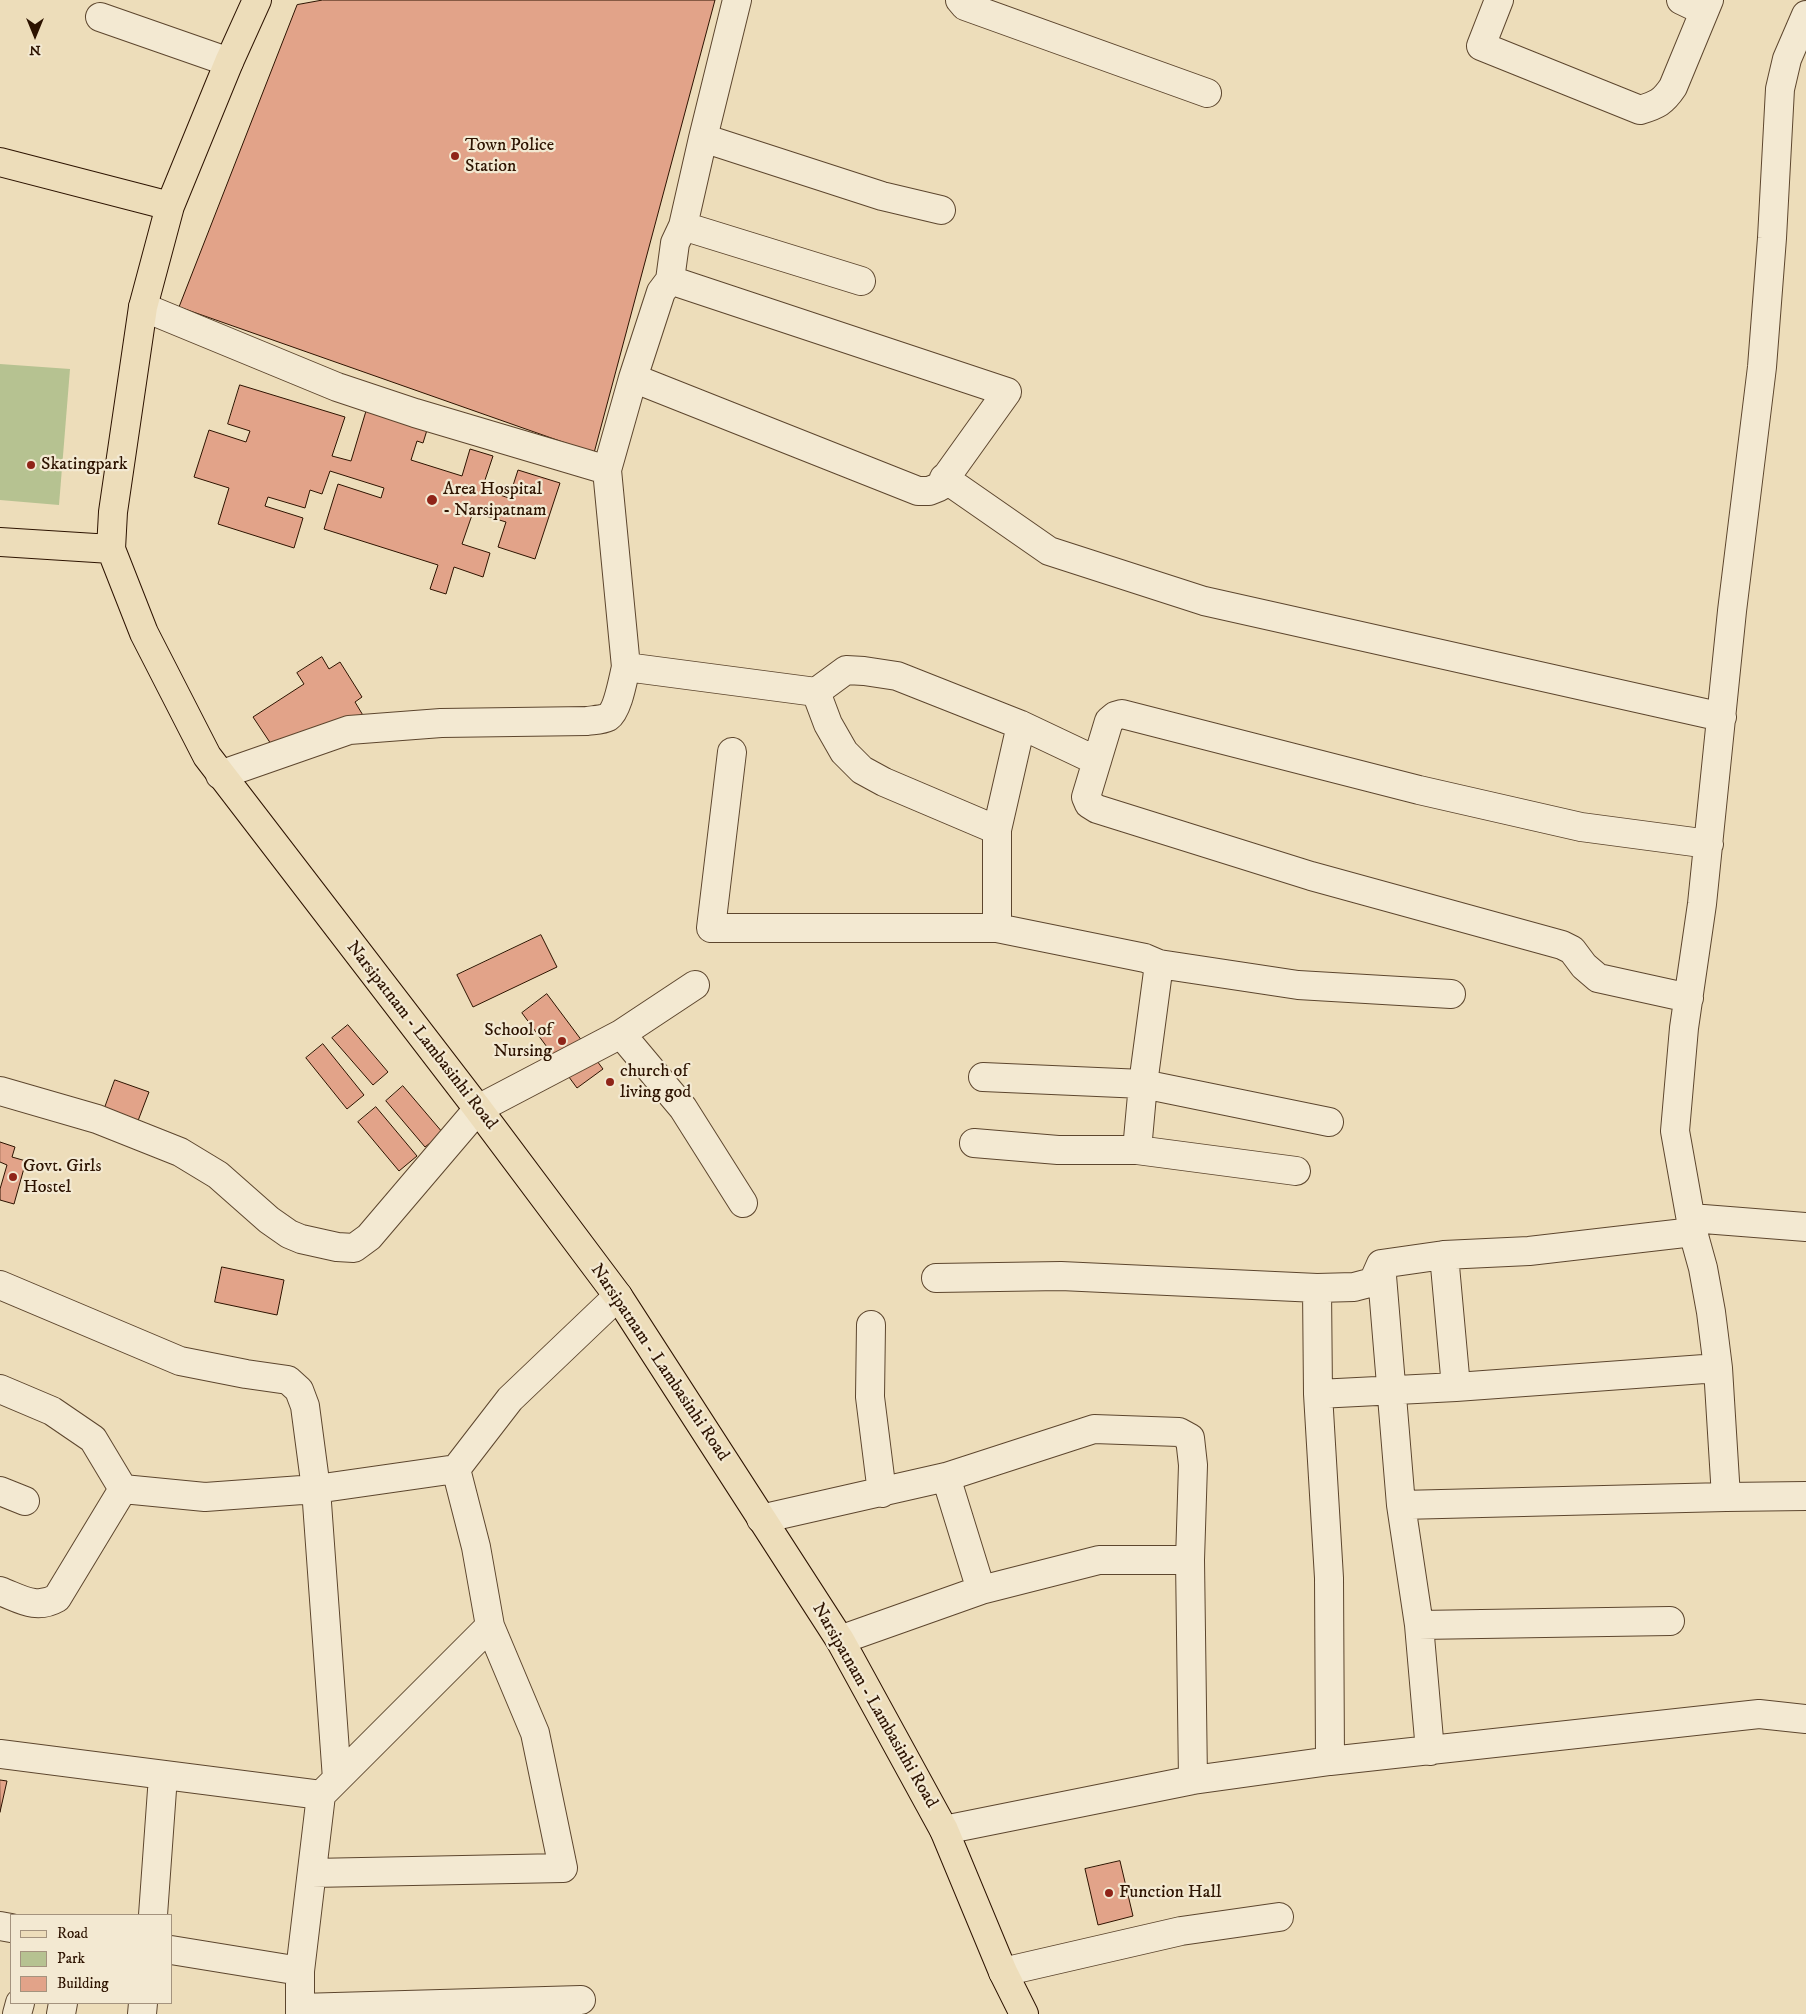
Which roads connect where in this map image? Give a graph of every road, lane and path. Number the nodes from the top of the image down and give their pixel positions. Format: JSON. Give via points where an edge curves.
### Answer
{"nodes":[{"id":1,"x":257,"y":0,"type":"edge"},
{"id":2,"x":737,"y":0,"type":"edge"},
{"id":3,"x":960,"y":0,"type":"edge"},
{"id":4,"x":1499,"y":0,"type":"edge"},
{"id":5,"x":1698,"y":4,"type":"edge"},
{"id":6,"x":1806,"y":15,"type":"edge"},
{"id":7,"x":100,"y":17,"type":"dead end"},
{"id":8,"x":228,"y":62,"type":"junction"},
{"id":9,"x":1207,"y":93,"type":"dead end"},
{"id":10,"x":703,"y":138,"type":"junction"},
{"id":11,"x":0,"y":162,"type":"edge"},
{"id":12,"x":170,"y":206,"type":"junction"},
{"id":13,"x":941,"y":210,"type":"dead end"},
{"id":14,"x":684,"y":226,"type":"junction"},
{"id":15,"x":670,"y":280,"type":"junction"},
{"id":16,"x":861,"y":281,"type":"dead end"},
{"id":17,"x":143,"y":307,"type":"junction"},
{"id":18,"x":633,"y":378,"type":"junction"},
{"id":19,"x":607,"y":470,"type":"junction"},
{"id":20,"x":944,"y":478,"type":"junction"},
{"id":21,"x":0,"y":542,"type":"edge"},
{"id":22,"x":111,"y":550,"type":"junction"},
{"id":23,"x":626,"y":667,"type":"junction"},
{"id":24,"x":816,"y":692,"type":"junction"},
{"id":25,"x":1722,"y":717,"type":"junction"},
{"id":26,"x":1021,"y":725,"type":"junction"},
{"id":27,"x":732,"y":752,"type":"dead end"},
{"id":28,"x":1097,"y":761,"type":"junction"},
{"id":29,"x":220,"y":775,"type":"junction"},
{"id":30,"x":997,"y":830,"type":"junction"},
{"id":31,"x":1709,"y":844,"type":"junction"},
{"id":32,"x":997,"y":928,"type":"junction"},
{"id":33,"x":1158,"y":964,"type":"junction"},
{"id":34,"x":696,"y":986,"type":"dead end"},
{"id":35,"x":1451,"y":994,"type":"dead end"},
{"id":36,"x":1689,"y":998,"type":"junction"},
{"id":37,"x":621,"y":1034,"type":"junction"},
{"id":38,"x":983,"y":1077,"type":"dead end"},
{"id":39,"x":1143,"y":1084,"type":"junction"},
{"id":40,"x":0,"y":1091,"type":"edge"},
{"id":41,"x":478,"y":1109,"type":"junction"},
{"id":42,"x":1329,"y":1122,"type":"dead end"},
{"id":43,"x":974,"y":1143,"type":"dead end"},
{"id":44,"x":1138,"y":1150,"type":"junction"},
{"id":45,"x":1296,"y":1171,"type":"dead end"},
{"id":46,"x":742,"y":1204,"type":"dead end"},
{"id":47,"x":1692,"y":1225,"type":"junction"},
{"id":48,"x":1806,"y":1227,"type":"edge"},
{"id":49,"x":1444,"y":1255,"type":"junction"},
{"id":50,"x":1382,"y":1264,"type":"junction"},
{"id":51,"x":936,"y":1278,"type":"dead end"},
{"id":52,"x":0,"y":1285,"type":"edge"},
{"id":53,"x":1317,"y":1288,"type":"junction"},
{"id":54,"x":618,"y":1296,"type":"junction"},
{"id":55,"x":871,"y":1325,"type":"dead end"},
{"id":56,"x":1718,"y":1368,"type":"junction"},
{"id":57,"x":1456,"y":1387,"type":"junction"},
{"id":58,"x":0,"y":1389,"type":"edge"},
{"id":59,"x":1392,"y":1391,"type":"junction"},
{"id":60,"x":1318,"y":1394,"type":"junction"},
{"id":61,"x":456,"y":1468,"type":"junction"},
{"id":62,"x":946,"y":1477,"type":"junction"},
{"id":63,"x":123,"y":1489,"type":"junction"},
{"id":64,"x":316,"y":1489,"type":"junction"},
{"id":65,"x":0,"y":1491,"type":"edge"},
{"id":66,"x":882,"y":1493,"type":"junction"},
{"id":67,"x":1806,"y":1496,"type":"edge"},
{"id":68,"x":1726,"y":1497,"type":"junction"},
{"id":69,"x":25,"y":1501,"type":"dead end"},
{"id":70,"x":1401,"y":1505,"type":"junction"},
{"id":71,"x":761,"y":1519,"type":"junction"},
{"id":72,"x":1190,"y":1560,"type":"junction"},
{"id":73,"x":981,"y":1590,"type":"junction"},
{"id":74,"x":0,"y":1591,"type":"edge"},
{"id":75,"x":1670,"y":1621,"type":"dead end"},
{"id":76,"x":1420,"y":1625,"type":"junction"},
{"id":77,"x":490,"y":1626,"type":"junction"},
{"id":78,"x":840,"y":1640,"type":"junction"},
{"id":79,"x":1806,"y":1718,"type":"edge"},
{"id":80,"x":1430,"y":1750,"type":"junction"},
{"id":81,"x":0,"y":1754,"type":"edge"},
{"id":82,"x":1330,"y":1761,"type":"junction"},
{"id":83,"x":163,"y":1776,"type":"junction"},
{"id":84,"x":1193,"y":1780,"type":"junction"},
{"id":85,"x":329,"y":1787,"type":"junction"},
{"id":86,"x":944,"y":1830,"type":"junction"},
{"id":87,"x":312,"y":1873,"type":"junction"},
{"id":88,"x":153,"y":1914,"type":"edge"},
{"id":89,"x":1279,"y":1917,"type":"dead end"},
{"id":90,"x":172,"y":1950,"type":"edge"},
{"id":91,"x":300,"y":1970,"type":"junction"},
{"id":92,"x":1003,"y":1972,"type":"junction"},
{"id":93,"x":581,"y":2000,"type":"dead end"},
{"id":94,"x":300,"y":2011,"type":"edge"},
{"id":95,"x":1024,"y":2014,"type":"edge"}],
"edges":[{"from":1,"to":8,"type":"main road","name":"Narsipatnam - Lambasinhi Road"},
{"from":2,"to":10,"type":"street"},
{"from":3,"to":9,"type":"street","via":[[966,6]]},
{"from":4,"to":5,"type":"street","via":[[1481,46],[1640,110],[1664,100],[1673,87]]},
{"from":6,"to":25,"type":"street","via":[[1787,59],[1780,89],[1762,367]]},
{"from":7,"to":8,"type":"street"},
{"from":8,"to":12,"type":"main road","name":"Narsipatnam - Lambasinhi Road"},
{"from":10,"to":13,"type":"street","via":[[882,196]]},
{"from":10,"to":14,"type":"street"},
{"from":11,"to":12,"type":"main road"},
{"from":12,"to":17,"type":"main road","name":"Narsipatnam - Lambasinhi Road"},
{"from":14,"to":15,"type":"street","via":[[675,243]]},
{"from":14,"to":16,"type":"street"},
{"from":15,"to":18,"type":"street","via":[[661,292]]},
{"from":15,"to":20,"type":"street","via":[[1007,392]]},
{"from":17,"to":19,"type":"street","via":[[337,387]]},
{"from":17,"to":22,"type":"main road","name":"Narsipatnam - Lambasinhi Road","via":[[113,512]]},
{"from":18,"to":19,"type":"street"},
{"from":18,"to":20,"type":"street","via":[[918,491],[939,487]]},
{"from":19,"to":23,"type":"street"},
{"from":20,"to":25,"type":"street","via":[[1049,551],[1204,601]]},
{"from":21,"to":22,"type":"main road"},
{"from":22,"to":29,"type":"main road","name":"Narsipatnam - Lambasinhi Road","via":[[144,633]]},
{"from":23,"to":24,"type":"street"},
{"from":23,"to":29,"type":"street","via":[[616,706],[608,716],[599,719],[441,723],[349,730]]},
{"from":24,"to":26,"type":"street","via":[[846,670],[897,676]]},
{"from":24,"to":30,"type":"street","via":[[828,724],[844,752],[862,770]]},
{"from":25,"to":31,"type":"street"},
{"from":26,"to":28,"type":"street"},
{"from":26,"to":30,"type":"street"},
{"from":27,"to":32,"type":"street","via":[[711,928]]},
{"from":28,"to":31,"type":"street","via":[[1109,721],[1122,714],[1420,790],[1581,827]]},
{"from":28,"to":36,"type":"street","via":[[1086,797],[1089,804],[1097,809],[1311,876],[1562,945],[1572,950],[1598,978]]},
{"from":29,"to":41,"type":"main road","name":"Narsipatnam - Lambasinhi Road"},
{"from":30,"to":32,"type":"street"},
{"from":31,"to":36,"type":"street"},
{"from":32,"to":33,"type":"street","via":[[1145,958]]},
{"from":33,"to":35,"type":"street","via":[[1298,986]]},
{"from":33,"to":39,"type":"street"},
{"from":34,"to":37,"type":"street"},
{"from":36,"to":47,"type":"street","via":[[1676,1131]]},
{"from":37,"to":41,"type":"street"},
{"from":37,"to":46,"type":"street","via":[[684,1108]]},
{"from":38,"to":39,"type":"street"},
{"from":39,"to":42,"type":"street"},
{"from":39,"to":44,"type":"street"},
{"from":40,"to":41,"type":"street","via":[[97,1119],[180,1152],[218,1175],[289,1234],[337,1248],[354,1248],[369,1237]]},
{"from":41,"to":54,"type":"main road","name":"Narsipatnam - Lambasinhi Road"},
{"from":43,"to":44,"type":"street","via":[[1058,1150]]},
{"from":44,"to":45,"type":"street"},
{"from":47,"to":48,"type":"street"},
{"from":47,"to":49,"type":"street","via":[[1530,1250]]},
{"from":47,"to":56,"type":"street","via":[[1710,1303]]},
{"from":49,"to":50,"type":"street"},
{"from":49,"to":57,"type":"street"},
{"from":50,"to":53,"type":"street","via":[[1376,1278],[1368,1284]]},
{"from":50,"to":59,"type":"street"},
{"from":51,"to":53,"type":"street","via":[[1061,1276]]},
{"from":52,"to":64,"type":"street","via":[[180,1361],[288,1380],[299,1390],[305,1406]]},
{"from":53,"to":60,"type":"street"},
{"from":54,"to":61,"type":"street","via":[[510,1400]]},
{"from":54,"to":71,"type":"main road","name":"Narsipatnam - Lambasinhi Road"},
{"from":55,"to":66,"type":"street","via":[[870,1398]]},
{"from":56,"to":57,"type":"street"},
{"from":56,"to":68,"type":"street"},
{"from":57,"to":59,"type":"street"},
{"from":58,"to":63,"type":"street","via":[[52,1411],[93,1439]]},
{"from":59,"to":60,"type":"street"},
{"from":59,"to":70,"type":"street"},
{"from":60,"to":82,"type":"street","via":[[1329,1578]]},
{"from":61,"to":64,"type":"street"},
{"from":61,"to":77,"type":"street","via":[[476,1547]]},
{"from":62,"to":66,"type":"street"},
{"from":62,"to":72,"type":"street","via":[[1094,1429],[1179,1432],[1190,1438],[1192,1448]]},
{"from":62,"to":73,"type":"street"},
{"from":63,"to":64,"type":"street","via":[[205,1497]]},
{"from":63,"to":74,"type":"street","via":[[58,1598],[47,1604],[33,1604]]},
{"from":64,"to":85,"type":"street"},
{"from":65,"to":69,"type":"street"},
{"from":66,"to":71,"type":"street"},
{"from":67,"to":68,"type":"street"},
{"from":68,"to":70,"type":"street"},
{"from":70,"to":76,"type":"street"},
{"from":71,"to":78,"type":"main road","name":"Narsipatnam - Lambasinhi Road"},
{"from":72,"to":73,"type":"street","via":[[1100,1560]]},
{"from":72,"to":84,"type":"street"},
{"from":73,"to":78,"type":"street"},
{"from":75,"to":76,"type":"street"},
{"from":76,"to":80,"type":"street"},
{"from":77,"to":85,"type":"street"},
{"from":77,"to":87,"type":"street","via":[[536,1733],[563,1868]]},
{"from":78,"to":86,"type":"main road","name":"Narsipatnam - Lambasinhi Road"},
{"from":79,"to":80,"type":"street","via":[[1759,1714]]},
{"from":80,"to":82,"type":"street"},
{"from":81,"to":83,"type":"street"},
{"from":82,"to":84,"type":"street"},
{"from":83,"to":85,"type":"street"},
{"from":83,"to":88,"type":"street"},
{"from":84,"to":86,"type":"street"},
{"from":85,"to":87,"type":"street"},
{"from":86,"to":92,"type":"main road","name":"Narsipatnam - Lambasinhi Road"},
{"from":87,"to":91,"type":"street"},
{"from":89,"to":92,"type":"street","via":[[1181,1931]]},
{"from":90,"to":91,"type":"street"},
{"from":91,"to":94,"type":"street"},
{"from":92,"to":95,"type":"main road","name":"Narsipatnam - Lambasinhi Road"},
{"from":93,"to":94,"type":"street"}]}
